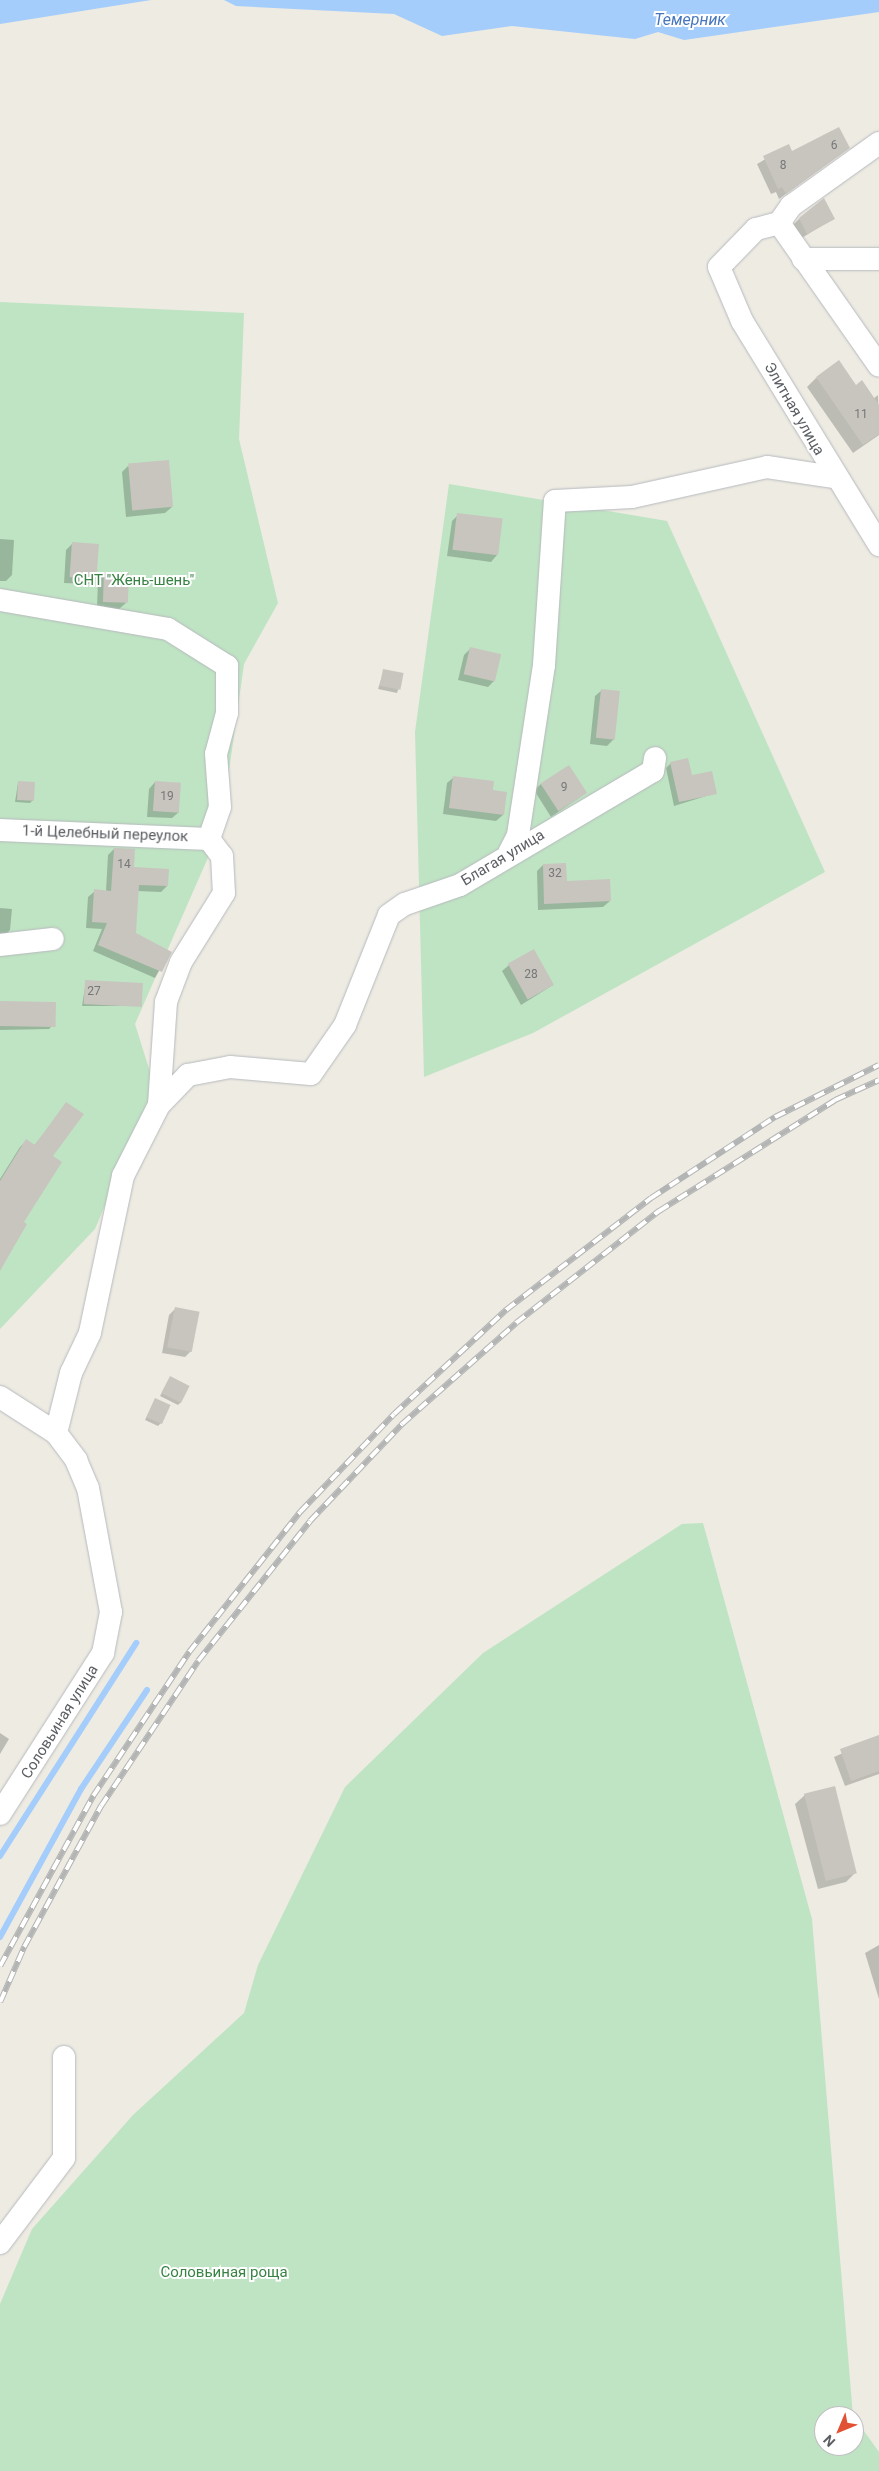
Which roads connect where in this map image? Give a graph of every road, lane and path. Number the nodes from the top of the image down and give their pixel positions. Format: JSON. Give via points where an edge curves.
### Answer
{"nodes":[{"id":1,"x":879,"y":143,"type":"edge"},
{"id":2,"x":779,"y":223,"type":"junction"},
{"id":3,"x":803,"y":259,"type":"junction"},
{"id":4,"x":879,"y":259,"type":"edge"},
{"id":5,"x":879,"y":366,"type":"edge"},
{"id":6,"x":834,"y":477,"type":"junction"},
{"id":7,"x":879,"y":545,"type":"edge"},
{"id":8,"x":0,"y":600,"type":"edge"},
{"id":9,"x":654,"y":758,"type":"dead end"},
{"id":10,"x":0,"y":830,"type":"edge"},
{"id":11,"x":209,"y":838,"type":"junction"},
{"id":12,"x":509,"y":853,"type":"junction"},
{"id":13,"x":53,"y":939,"type":"dead end"},
{"id":14,"x":0,"y":945,"type":"edge"},
{"id":15,"x":159,"y":1105,"type":"junction"},
{"id":16,"x":0,"y":1397,"type":"edge"},
{"id":17,"x":56,"y":1433,"type":"junction"},
{"id":18,"x":0,"y":1814,"type":"edge"},
{"id":19,"x":64,"y":2057,"type":"dead end"},
{"id":20,"x":0,"y":2242,"type":"edge"}],
"edges":[{"from":1,"to":2,"type":"street","via":[[791,206]]},
{"from":2,"to":3,"type":"street"},
{"from":2,"to":6,"type":"street","name":"Элитная улица","via":[[756,229],[719,267],[742,321]]},
{"from":3,"to":4,"type":"street"},
{"from":3,"to":5,"type":"street"},
{"from":6,"to":7,"type":"street","name":"Элитная улица"},
{"from":6,"to":12,"type":"street","via":[[767,467],[632,496],[555,501],[544,665],[518,835]]},
{"from":8,"to":11,"type":"street","via":[[168,629],[227,666],[227,713],[216,754],[220,807]]},
{"from":9,"to":12,"type":"street","name":"Благая улица","via":[[653,771]]},
{"from":10,"to":11,"type":"street","name":"1-й Целебный переулок"},
{"from":11,"to":15,"type":"street","via":[[222,856],[224,893],[181,962],[166,1002]]},
{"from":12,"to":15,"type":"street","name":"Благая улица","via":[[460,885],[405,904],[389,915],[345,1025],[312,1074],[230,1067],[188,1075]]},
{"from":13,"to":14,"type":"street"},
{"from":15,"to":17,"type":"street","via":[[123,1176],[90,1333],[71,1374]]},
{"from":16,"to":17,"type":"street","name":"Соловьиная улица"},
{"from":17,"to":18,"type":"street","name":"Соловьиная улица","via":[[76,1460],[88,1488],[111,1612],[103,1653]]},
{"from":19,"to":20,"type":"street","via":[[64,2158]]}]}
